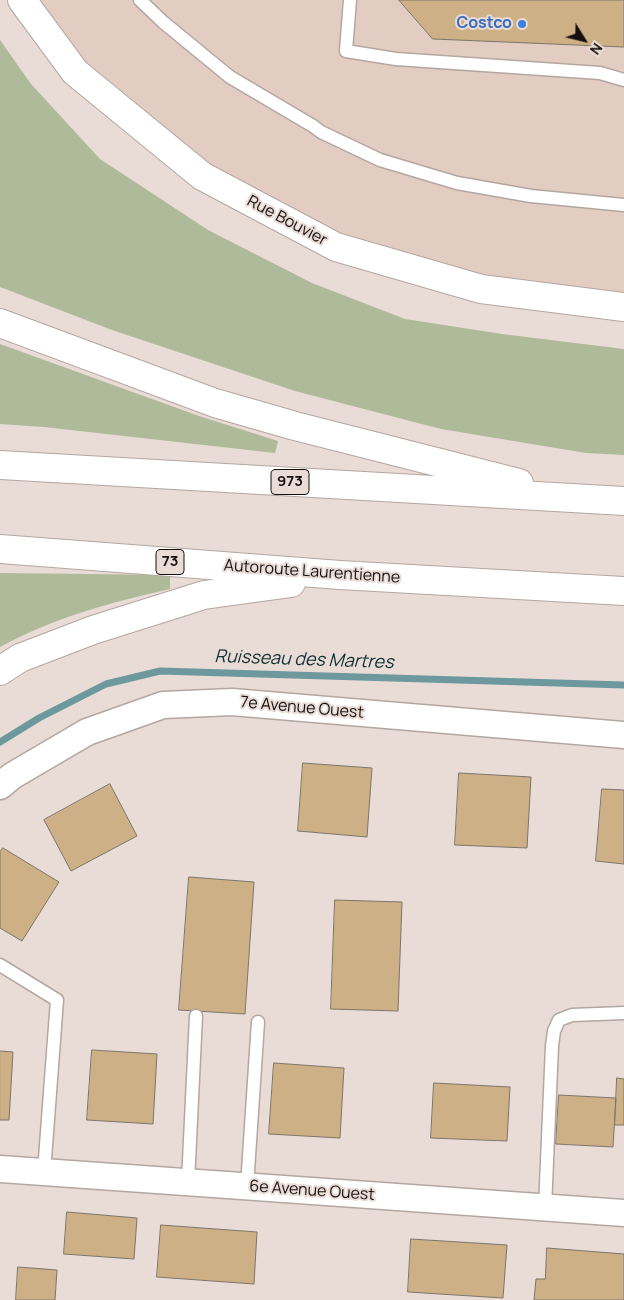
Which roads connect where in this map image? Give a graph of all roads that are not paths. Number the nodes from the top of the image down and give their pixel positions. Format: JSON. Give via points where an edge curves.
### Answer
{"nodes":[{"id":1,"x":22,"y":0,"type":"edge"},
{"id":2,"x":140,"y":0,"type":"edge"},
{"id":3,"x":350,"y":0,"type":"edge"},
{"id":4,"x":624,"y":80,"type":"edge"},
{"id":5,"x":624,"y":205,"type":"edge"},
{"id":6,"x":624,"y":307,"type":"edge"},
{"id":7,"x":0,"y":323,"type":"edge"},
{"id":8,"x":0,"y":465,"type":"edge"},
{"id":9,"x":581,"y":499,"type":"junction"},
{"id":10,"x":624,"y":501,"type":"edge"},
{"id":11,"x":0,"y":549,"type":"edge"},
{"id":12,"x":340,"y":575,"type":"junction"},
{"id":13,"x":624,"y":591,"type":"edge"},
{"id":14,"x":0,"y":670,"type":"edge"},
{"id":15,"x":624,"y":735,"type":"edge"},
{"id":16,"x":0,"y":786,"type":"edge"},
{"id":17,"x":0,"y":965,"type":"edge"},
{"id":18,"x":624,"y":1013,"type":"edge"},
{"id":19,"x":196,"y":1016,"type":"dead end"},
{"id":20,"x":258,"y":1022,"type":"dead end"},
{"id":21,"x":0,"y":1169,"type":"edge"},
{"id":22,"x":44,"y":1172,"type":"junction"},
{"id":23,"x":188,"y":1182,"type":"junction"},
{"id":24,"x":247,"y":1186,"type":"junction"},
{"id":25,"x":545,"y":1207,"type":"junction"},
{"id":26,"x":624,"y":1213,"type":"edge"}],
"edges":[{"from":1,"to":6,"type":"main road","name":"Rue Bouvier","via":[[76,72],[202,176],[336,247],[481,289]]},
{"from":2,"to":5,"type":"lane","via":[[230,77],[321,132],[380,160],[457,183],[531,196]]},
{"from":3,"to":4,"type":"lane","via":[[346,51],[396,59],[600,73]]},
{"from":7,"to":9,"type":"main road","via":[[215,403]]},
{"from":8,"to":9,"type":"main road","number":"973"},
{"from":9,"to":10,"type":"main road"},
{"from":11,"to":12,"type":"main road","name":"Autoroute Laurentienne","number":"73"},
{"from":12,"to":13,"type":"main road","name":"Autoroute Laurentienne","number":"73"},
{"from":12,"to":14,"type":"main road","via":[[204,595],[93,630],[20,658]]},
{"from":15,"to":16,"type":"street","name":"7e Avenue Ouest","via":[[232,702],[163,705],[87,732]]},
{"from":17,"to":22,"type":"lane","via":[[57,1000]]},
{"from":18,"to":25,"type":"lane","via":[[572,1015],[559,1020],[554,1031]]},
{"from":19,"to":23,"type":"lane"},
{"from":20,"to":24,"type":"lane"},
{"from":21,"to":22,"type":"street","name":"6e Avenue Ouest"},
{"from":22,"to":23,"type":"street","name":"6e Avenue Ouest"},
{"from":23,"to":24,"type":"street","name":"6e Avenue Ouest"},
{"from":24,"to":25,"type":"street","name":"6e Avenue Ouest"},
{"from":25,"to":26,"type":"street","name":"6e Avenue Ouest"}]}
